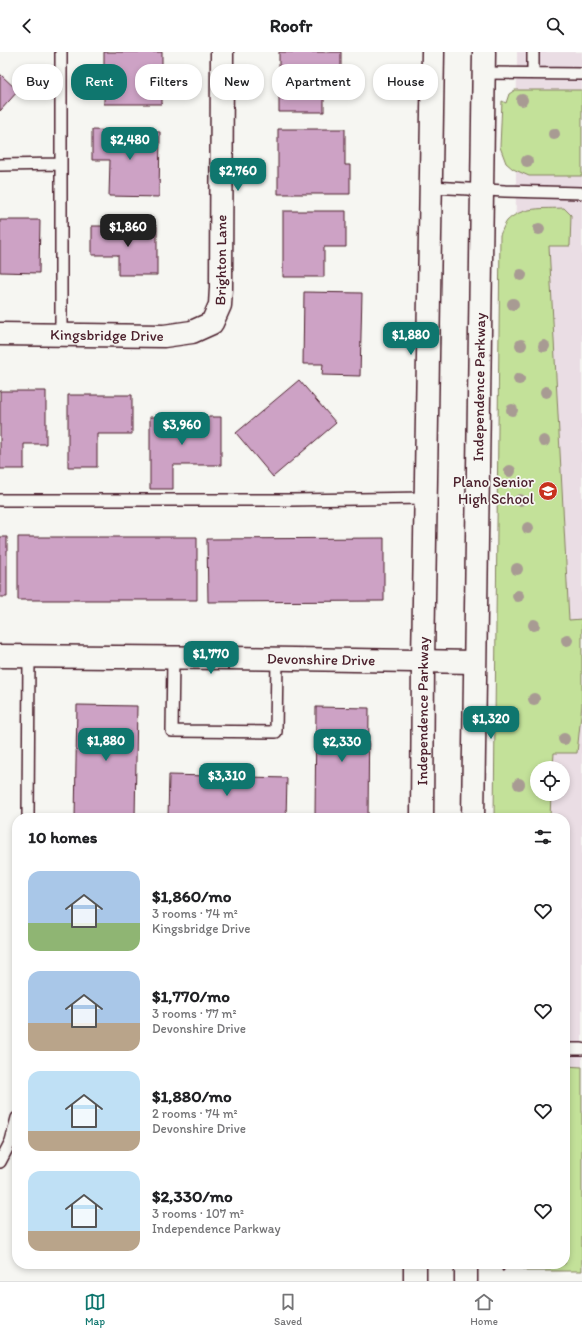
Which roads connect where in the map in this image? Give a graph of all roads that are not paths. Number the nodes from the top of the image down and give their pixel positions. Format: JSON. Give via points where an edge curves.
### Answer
{"nodes":[{"id":1,"x":61,"y":52,"type":"edge"},
{"id":2,"x":222,"y":52,"type":"edge"},
{"id":3,"x":433,"y":52,"type":"edge"},
{"id":4,"x":533,"y":52,"type":"edge"},
{"id":5,"x":484,"y":63,"type":"edge"},
{"id":6,"x":533,"y":74,"type":"junction"},
{"id":7,"x":582,"y":74,"type":"edge"},
{"id":8,"x":61,"y":164,"type":"junction"},
{"id":9,"x":0,"y":165,"type":"edge"},
{"id":10,"x":431,"y":187,"type":"junction"},
{"id":11,"x":482,"y":190,"type":"junction"},
{"id":12,"x":582,"y":193,"type":"edge"},
{"id":13,"x":212,"y":323,"type":"joint"},
{"id":14,"x":0,"y":334,"type":"edge"},
{"id":15,"x":61,"y":335,"type":"junction"},
{"id":16,"x":426,"y":498,"type":"junction"},
{"id":17,"x":0,"y":500,"type":"edge"},
{"id":18,"x":0,"y":656,"type":"edge"},
{"id":19,"x":29,"y":656,"type":"junction"},
{"id":20,"x":173,"y":658,"type":"junction"},
{"id":21,"x":277,"y":659,"type":"junction"},
{"id":22,"x":423,"y":661,"type":"junction"},
{"id":23,"x":474,"y":662,"type":"junction"},
{"id":24,"x":28,"y":813,"type":"edge"},
{"id":25,"x":422,"y":813,"type":"edge"},
{"id":26,"x":473,"y":813,"type":"edge"},
{"id":27,"x":570,"y":1049,"type":"edge"},
{"id":28,"x":582,"y":1049,"type":"edge"},
{"id":29,"x":12,"y":1137,"type":"edge"},
{"id":30,"x":0,"y":1162,"type":"edge"},
{"id":31,"x":415,"y":1269,"type":"edge"},
{"id":32,"x":466,"y":1269,"type":"edge"},
{"id":33,"x":415,"y":1281,"type":"edge"},
{"id":34,"x":466,"y":1281,"type":"edge"}],
"edges":[{"from":1,"to":8,"type":"lane"},
{"from":2,"to":13,"type":"main road","name":"Brighton Lane","via":[[221,288],[220,305]]},
{"from":3,"to":10,"type":"main road","name":"Independence Parkway"},
{"from":4,"to":6,"type":"lane"},
{"from":5,"to":6,"type":"lane"},
{"from":5,"to":11,"type":"main road","name":"Independence Parkway"},
{"from":6,"to":7,"type":"lane"},
{"from":8,"to":9,"type":"lane"},
{"from":8,"to":15,"type":"lane"},
{"from":10,"to":11,"type":"lane"},
{"from":10,"to":16,"type":"main road","name":"Independence Parkway"},
{"from":11,"to":12,"type":"lane"},
{"from":11,"to":23,"type":"main road","name":"Independence Parkway"},
{"from":13,"to":15,"type":"main road","name":"Kingsbridge Drive","via":[[192,332],[164,336]]},
{"from":14,"to":15,"type":"main road","name":"Kingsbridge Drive"},
{"from":16,"to":17,"type":"lane"},
{"from":16,"to":22,"type":"main road","name":"Independence Parkway"},
{"from":18,"to":19,"type":"main road","name":"Devonshire Drive"},
{"from":19,"to":20,"type":"main road","name":"Devonshire Drive"},
{"from":19,"to":24,"type":"lane"},
{"from":20,"to":21,"type":"main road","name":"Devonshire Drive"},
{"from":20,"to":21,"type":"lane","via":[[172,731],[276,732]]},
{"from":21,"to":22,"type":"main road","name":"Devonshire Drive"},
{"from":22,"to":23,"type":"main road","name":"Devonshire Drive"},
{"from":22,"to":25,"type":"main road","name":"Independence Parkway"},
{"from":23,"to":26,"type":"main road","name":"Independence Parkway"},
{"from":27,"to":28,"type":"lane"},
{"from":29,"to":30,"type":"lane"},
{"from":31,"to":33,"type":"main road"},
{"from":32,"to":34,"type":"main road"}]}
